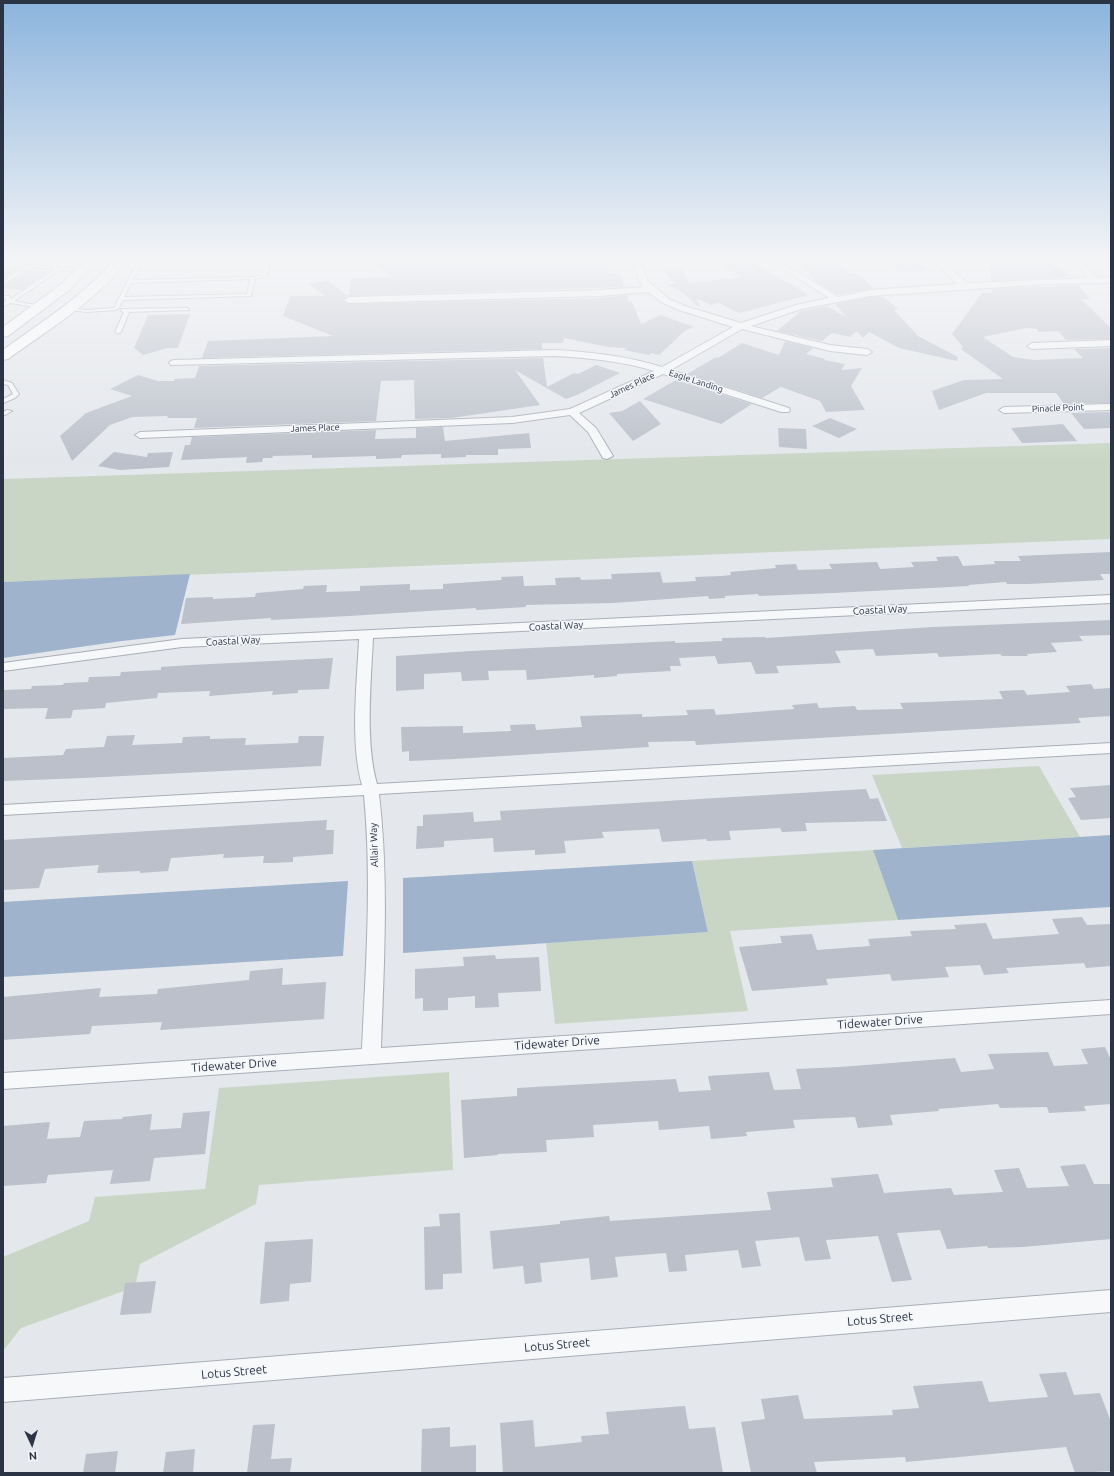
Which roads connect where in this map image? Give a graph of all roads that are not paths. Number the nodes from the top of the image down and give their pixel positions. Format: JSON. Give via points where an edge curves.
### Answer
{"nodes":[{"id":1,"x":13,"y":326,"type":"edge"},
{"id":2,"x":45,"y":326,"type":"edge"},
{"id":3,"x":121,"y":326,"type":"edge"},
{"id":4,"x":741,"y":326,"type":"joint"},
{"id":5,"x":118,"y":332,"type":"dead end"},
{"id":6,"x":3,"y":333,"type":"edge"},
{"id":7,"x":1111,"y":343,"type":"edge"},
{"id":8,"x":1032,"y":346,"type":"dead end"},
{"id":9,"x":867,"y":352,"type":"dead end"},
{"id":10,"x":3,"y":356,"type":"edge"},
{"id":11,"x":174,"y":363,"type":"dead end"},
{"id":12,"x":664,"y":370,"type":"junction"},
{"id":13,"x":3,"y":382,"type":"edge"},
{"id":14,"x":3,"y":401,"type":"edge"},
{"id":15,"x":1111,"y":407,"type":"edge"},
{"id":16,"x":785,"y":410,"type":"dead end"},
{"id":17,"x":1004,"y":410,"type":"dead end"},
{"id":18,"x":9,"y":411,"type":"dead end"},
{"id":19,"x":572,"y":412,"type":"junction"},
{"id":20,"x":3,"y":414,"type":"edge"},
{"id":21,"x":140,"y":434,"type":"dead end"},
{"id":22,"x":606,"y":456,"type":"dead end"},
{"id":23,"x":1111,"y":599,"type":"edge"},
{"id":24,"x":366,"y":635,"type":"junction"},
{"id":25,"x":3,"y":667,"type":"edge"},
{"id":26,"x":1111,"y":748,"type":"edge"},
{"id":27,"x":371,"y":790,"type":"junction"},
{"id":28,"x":3,"y":810,"type":"edge"},
{"id":29,"x":1111,"y":1007,"type":"edge"},
{"id":30,"x":371,"y":1056,"type":"junction"},
{"id":31,"x":3,"y":1081,"type":"edge"},
{"id":32,"x":1111,"y":1300,"type":"edge"},
{"id":33,"x":3,"y":1390,"type":"edge"}],
"edges":[{"from":1,"to":6,"type":"main road"},
{"from":2,"to":10,"type":"main road"},
{"from":3,"to":5,"type":"lane"},
{"from":4,"to":9,"type":"street","via":[[830,348]]},
{"from":4,"to":12,"type":"street","name":"James Place"},
{"from":7,"to":8,"type":"street"},
{"from":11,"to":12,"type":"street","name":"Eagle Landing","via":[[555,353],[608,357]]},
{"from":12,"to":16,"type":"street","name":"Eagle Landing"},
{"from":12,"to":19,"type":"street","name":"James Place"},
{"from":13,"to":14,"type":"lane","via":[[10,384],[16,394]]},
{"from":15,"to":17,"type":"street","name":"Pinacle Point"},
{"from":18,"to":20,"type":"lane"},
{"from":19,"to":21,"type":"street","name":"James Place","via":[[512,420]]},
{"from":19,"to":22,"type":"street","via":[[592,430]]},
{"from":23,"to":24,"type":"street","name":"Coastal Way"},
{"from":24,"to":25,"type":"street","name":"Coastal Way","via":[[182,643]]},
{"from":24,"to":27,"type":"street","name":"Allair Way","via":[[363,714],[365,769]]},
{"from":26,"to":27,"type":"street"},
{"from":27,"to":28,"type":"street"},
{"from":27,"to":30,"type":"street","name":"Allair Way","via":[[376,906]]},
{"from":29,"to":30,"type":"street","name":"Tidewater Drive"},
{"from":30,"to":31,"type":"street","name":"Tidewater Drive"},
{"from":32,"to":33,"type":"street","name":"Lotus Street"}]}
